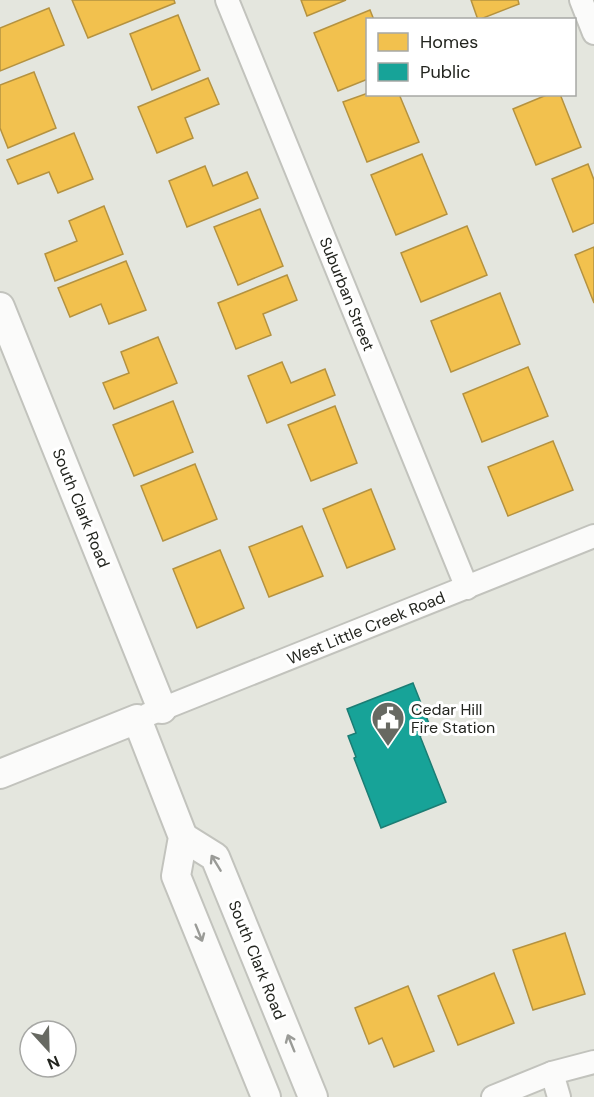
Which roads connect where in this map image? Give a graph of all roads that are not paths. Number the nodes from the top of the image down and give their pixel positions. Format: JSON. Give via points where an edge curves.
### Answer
{"nodes":[{"id":1,"x":227,"y":0,"type":"edge"},
{"id":2,"x":581,"y":0,"type":"edge"},
{"id":3,"x":594,"y":33,"type":"edge"},
{"id":4,"x":0,"y":307,"type":"edge"},
{"id":5,"x":594,"y":537,"type":"edge"},
{"id":6,"x":467,"y":588,"type":"junction"},
{"id":7,"x":149,"y":714,"type":"junction"},
{"id":8,"x":0,"y":774,"type":"edge"},
{"id":9,"x":183,"y":837,"type":"junction"},
{"id":10,"x":594,"y":1062,"type":"edge"},
{"id":11,"x":552,"y":1074,"type":"junction"},
{"id":12,"x":266,"y":1097,"type":"edge"},
{"id":13,"x":313,"y":1097,"type":"edge"},
{"id":14,"x":493,"y":1097,"type":"edge"},
{"id":15,"x":559,"y":1097,"type":"edge"}],
"edges":[{"from":1,"to":6,"type":"street","name":"Suburban Street"},
{"from":2,"to":3,"type":"street"},
{"from":4,"to":7,"type":"street","name":"South Clark Road"},
{"from":5,"to":6,"type":"street","name":"West Little Creek Road"},
{"from":6,"to":7,"type":"street","name":"West Little Creek Road"},
{"from":7,"to":8,"type":"street"},
{"from":7,"to":9,"type":"street","name":"South Clark Road"},
{"from":9,"to":12,"type":"street","one_way":true,"via":[[176,876]]},
{"from":13,"to":9,"type":"street","name":"South Clark Road","one_way":true,"via":[[215,858]]},
{"from":10,"to":11,"type":"street"},
{"from":11,"to":14,"type":"street"},
{"from":11,"to":15,"type":"street"}]}
